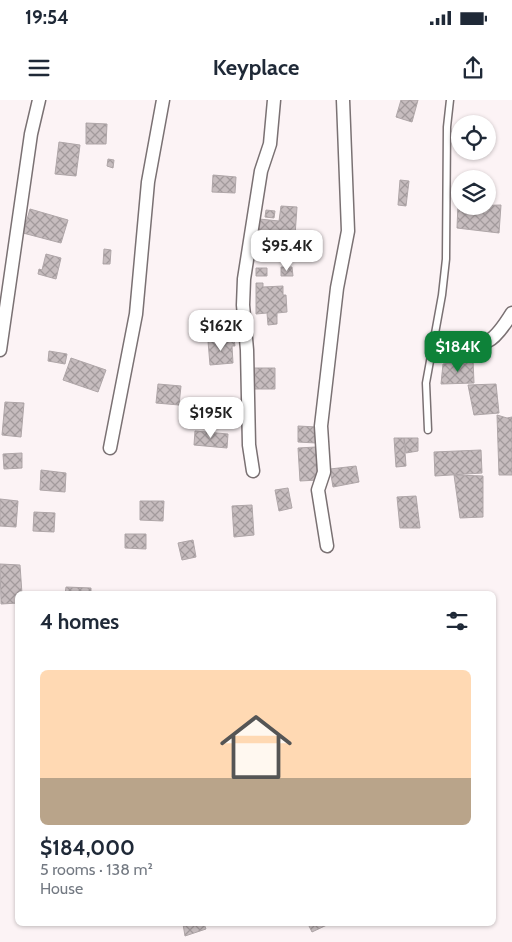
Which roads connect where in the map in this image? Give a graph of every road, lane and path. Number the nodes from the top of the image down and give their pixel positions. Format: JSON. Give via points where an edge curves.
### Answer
{"nodes":[{"id":1,"x":39,"y":100,"type":"edge"},
{"id":2,"x":163,"y":100,"type":"edge"},
{"id":3,"x":274,"y":100,"type":"edge"},
{"id":4,"x":344,"y":100,"type":"edge"},
{"id":5,"x":450,"y":100,"type":"edge"},
{"id":6,"x":512,"y":313,"type":"edge"},
{"id":7,"x":469,"y":348,"type":"dead end"},
{"id":8,"x":0,"y":350,"type":"edge"},
{"id":9,"x":428,"y":430,"type":"dead end"},
{"id":10,"x":110,"y":448,"type":"dead end"},
{"id":11,"x":253,"y":471,"type":"dead end"},
{"id":12,"x":327,"y":546,"type":"dead end"}],
"edges":[{"from":1,"to":8,"type":"street","via":[[31,134]]},
{"from":2,"to":10,"type":"street","via":[[148,182],[136,314]]},
{"from":3,"to":11,"type":"street","via":[[270,144],[261,171],[244,279],[248,445]]},
{"from":4,"to":12,"type":"street","via":[[348,231],[336,288],[321,426],[324,472],[318,490]]},
{"from":5,"to":9,"type":"lane","via":[[446,259],[426,383]]},
{"from":6,"to":7,"type":"street","via":[[489,341],[475,343]]}]}
